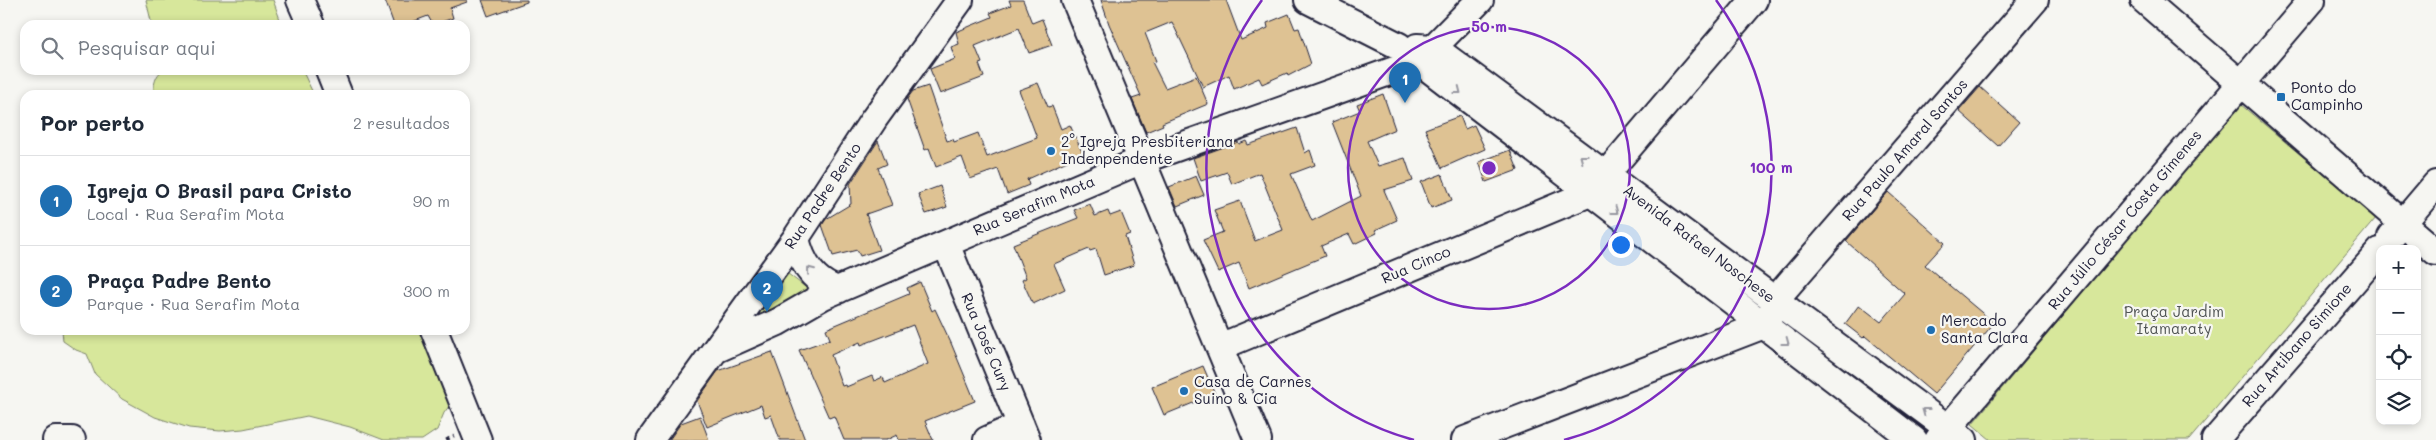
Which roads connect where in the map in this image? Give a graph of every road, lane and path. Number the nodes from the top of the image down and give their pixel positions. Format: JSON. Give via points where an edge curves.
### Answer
{"nodes":[{"id":1,"x":300,"y":0,"type":"edge"},
{"id":2,"x":960,"y":0,"type":"edge"},
{"id":3,"x":1075,"y":0,"type":"edge"},
{"id":4,"x":1308,"y":0,"type":"edge"},
{"id":5,"x":1480,"y":0,"type":"edge"},
{"id":6,"x":1754,"y":0,"type":"edge"},
{"id":7,"x":2035,"y":0,"type":"edge"},
{"id":8,"x":2144,"y":0,"type":"edge"},
{"id":9,"x":2312,"y":0,"type":"edge"},
{"id":10,"x":308,"y":20,"type":"edge"},
{"id":11,"x":1427,"y":54,"type":"junction"},
{"id":12,"x":331,"y":75,"type":"edge"},
{"id":13,"x":2240,"y":83,"type":"junction"},
{"id":14,"x":337,"y":90,"type":"edge"},
{"id":15,"x":1142,"y":160,"type":"junction"},
{"id":16,"x":1598,"y":183,"type":"junction"},
{"id":17,"x":2436,"y":184,"type":"edge"},
{"id":18,"x":2403,"y":224,"type":"junction"},
{"id":19,"x":796,"y":238,"type":"junction"},
{"id":20,"x":946,"y":244,"type":"junction"},
{"id":21,"x":2385,"y":245,"type":"edge"},
{"id":22,"x":2436,"y":252,"type":"edge"},
{"id":23,"x":2376,"y":256,"type":"edge"},
{"id":24,"x":838,"y":290,"type":"junction"},
{"id":25,"x":1776,"y":301,"type":"junction"},
{"id":26,"x":1764,"y":325,"type":"junction"},
{"id":27,"x":436,"y":335,"type":"edge"},
{"id":28,"x":1219,"y":345,"type":"junction"},
{"id":29,"x":716,"y":349,"type":"junction"},
{"id":30,"x":1024,"y":433,"type":"edge"},
{"id":31,"x":1950,"y":436,"type":"edge"},
{"id":32,"x":56,"y":440,"type":"edge"},
{"id":33,"x":72,"y":440,"type":"edge"},
{"id":34,"x":478,"y":440,"type":"edge"},
{"id":35,"x":650,"y":440,"type":"edge"},
{"id":36,"x":986,"y":440,"type":"edge"},
{"id":37,"x":1258,"y":440,"type":"edge"},
{"id":38,"x":1465,"y":440,"type":"edge"},
{"id":39,"x":1914,"y":440,"type":"edge"},
{"id":40,"x":2215,"y":440,"type":"edge"}],
"edges":[{"from":1,"to":10,"type":"street"},
{"from":2,"to":19,"type":"street","name":"Rua Padre Bento","via":[[874,119]]},
{"from":3,"to":15,"type":"street"},
{"from":4,"to":11,"type":"street","via":[[1399,46]]},
{"from":5,"to":11,"type":"street","name":"Rua Serafim Mota"},
{"from":6,"to":16,"type":"street"},
{"from":7,"to":25,"type":"street","name":"Rua Paulo Amaral Santos"},
{"from":8,"to":13,"type":"street"},
{"from":9,"to":13,"type":"street","name":"Rua Júlio César Costa Gimenes"},
{"from":11,"to":15,"type":"street","name":"Rua Serafim Mota"},
{"from":11,"to":16,"type":"street","name":"Avenida Rafael Noschese"},
{"from":12,"to":14,"type":"street"},
{"from":13,"to":18,"type":"street"},
{"from":13,"to":31,"type":"street","name":"Rua Júlio César Costa Gimenes","via":[[2026,338]]},
{"from":15,"to":20,"type":"street","name":"Rua Serafim Mota"},
{"from":15,"to":28,"type":"street"},
{"from":16,"to":25,"type":"street","name":"Avenida Rafael Noschese"},
{"from":16,"to":26,"type":"street","name":"Avenida Rafael Noschese","one_way":true},
{"from":16,"to":28,"type":"street","name":"Rua Cinco"},
{"from":17,"to":18,"type":"street","name":"Rua Artibano Simione"},
{"from":18,"to":21,"type":"street","name":"Rua Artibano Simione"},
{"from":18,"to":22,"type":"street"},
{"from":24,"to":19,"type":"street","one_way":true,"via":[[822,283],[810,270],[801,257]]},
{"from":19,"to":29,"type":"street","name":"Rua Padre Bento"},
{"from":20,"to":24,"type":"street","name":"Rua Serafim Mota"},
{"from":20,"to":30,"type":"street","name":"Rua José Cury"},
{"from":23,"to":40,"type":"street","name":"Rua Artibano Simione"},
{"from":24,"to":29,"type":"street","name":"Rua Serafim Mota","via":[[778,322]]},
{"from":25,"to":26,"type":"street","name":"Rua Paulo Amaral Santos"},
{"from":31,"to":25,"type":"street","name":"Avenida Rafael Noschese","one_way":true},
{"from":26,"to":38,"type":"street"},
{"from":26,"to":39,"type":"street","name":"Avenida Rafael Noschese","one_way":true},
{"from":27,"to":34,"type":"street"},
{"from":28,"to":37,"type":"street"},
{"from":29,"to":35,"type":"street","name":"Rua Padre Bento"},
{"from":30,"to":36,"type":"street"},
{"from":32,"to":33,"type":"street"}]}
